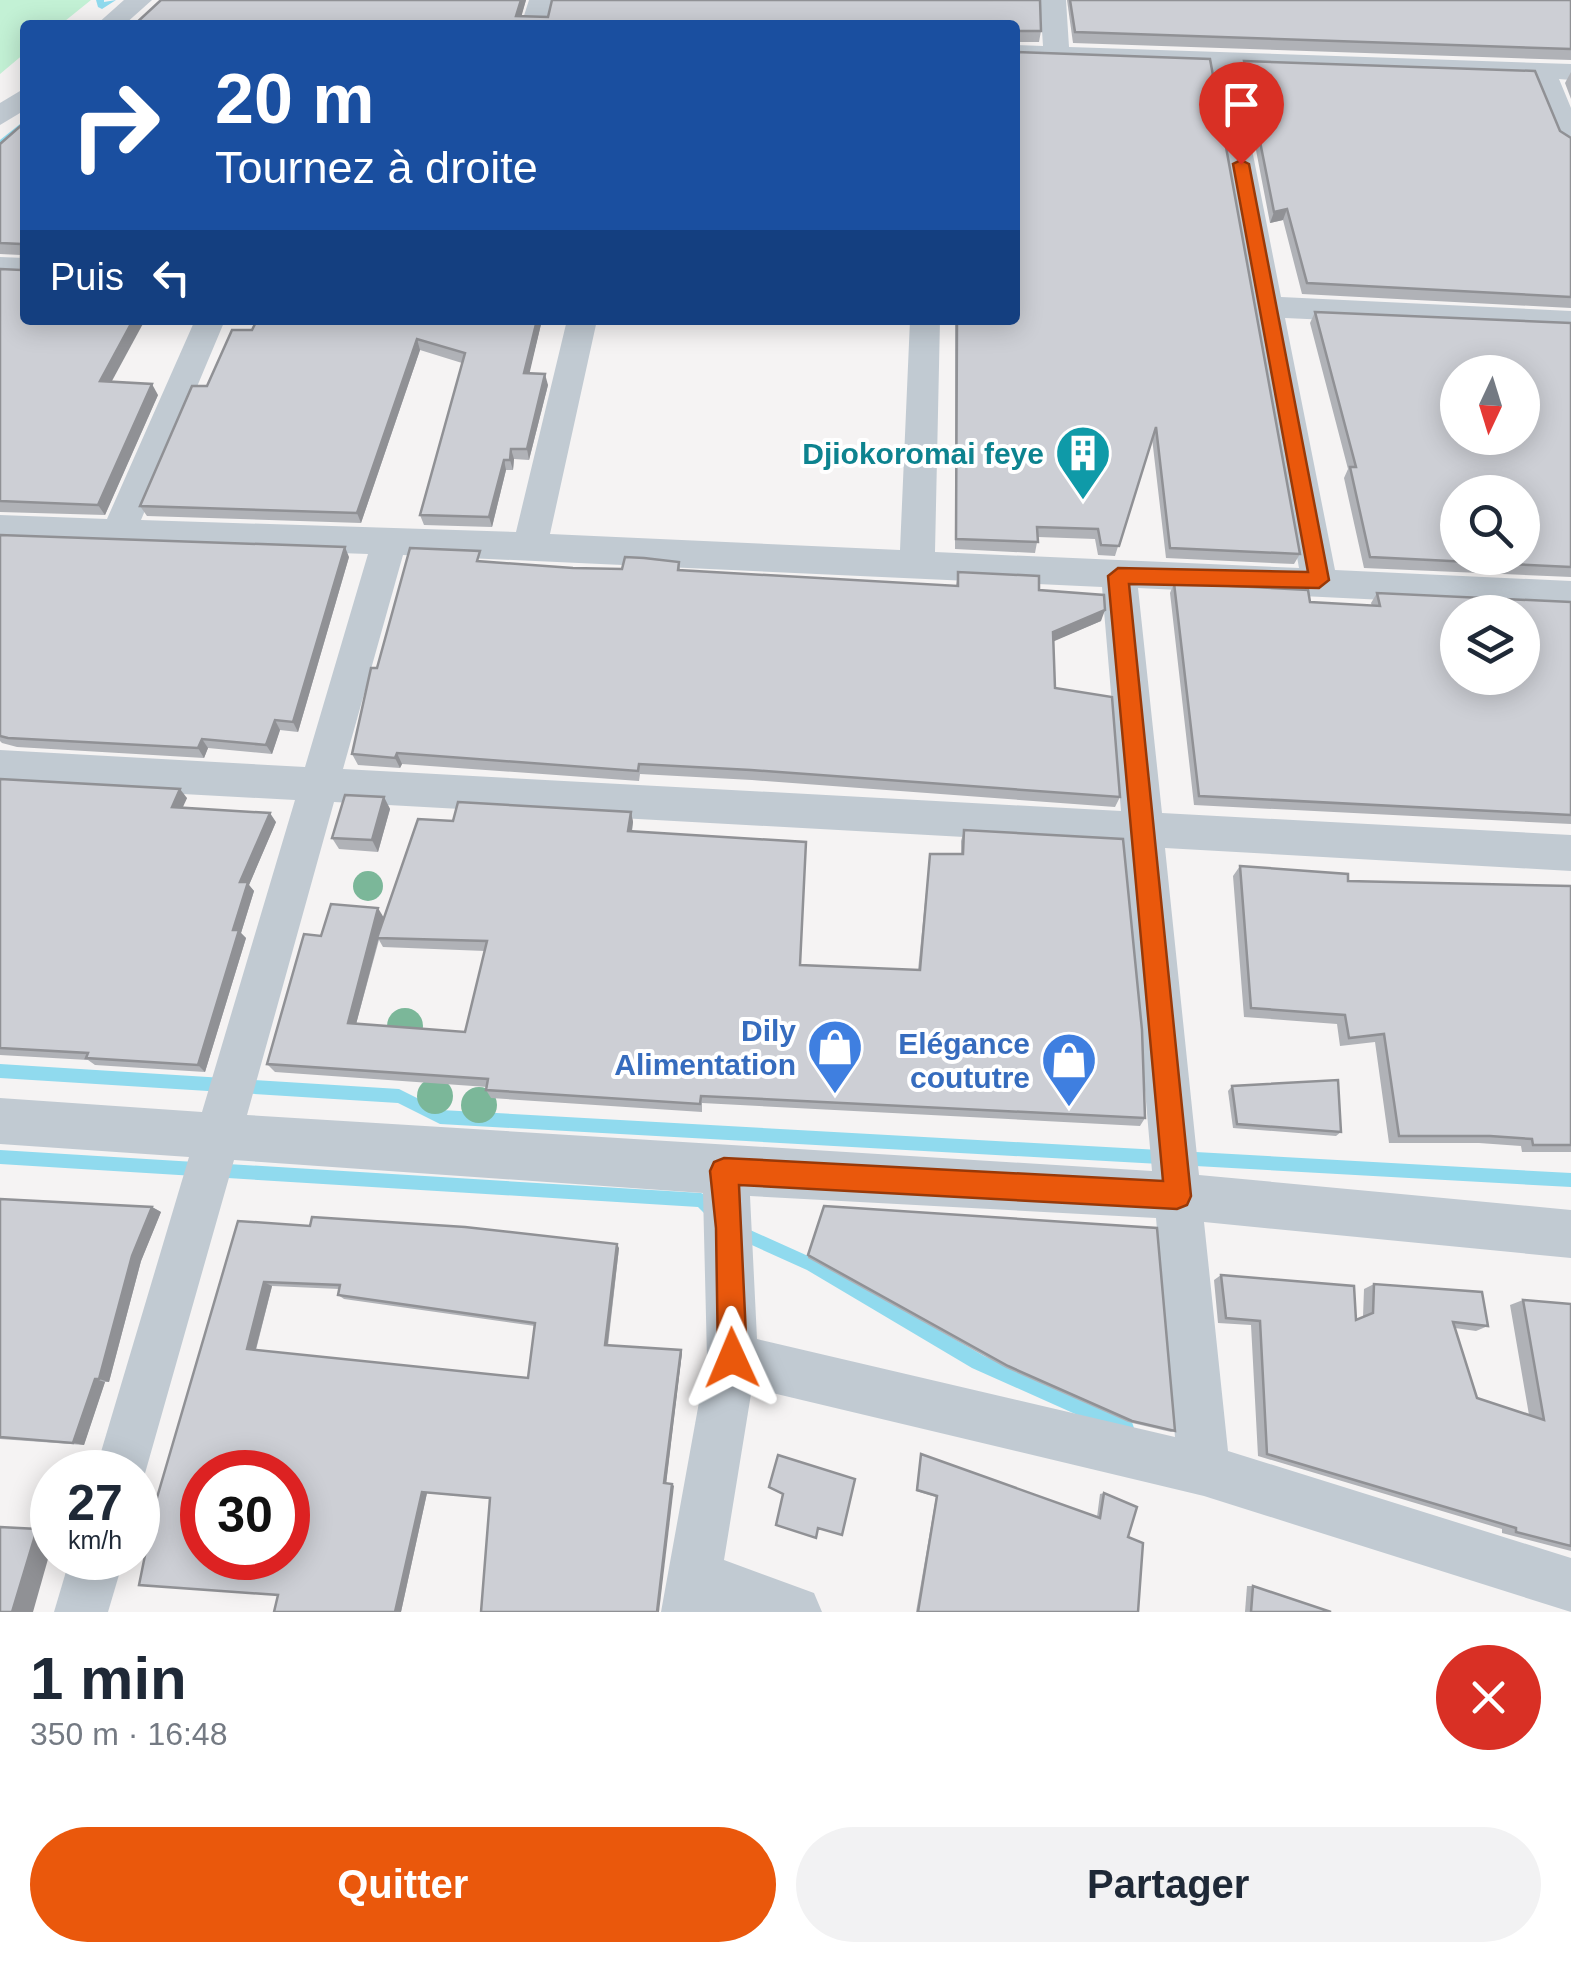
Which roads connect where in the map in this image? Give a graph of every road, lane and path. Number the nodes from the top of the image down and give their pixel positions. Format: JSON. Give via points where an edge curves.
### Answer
{"nodes":[{"id":1,"x":139,"y":0,"type":"edge"},
{"id":2,"x":1052,"y":0,"type":"edge"},
{"id":3,"x":115,"y":20,"type":"edge"},
{"id":4,"x":1020,"y":53,"type":"edge"},
{"id":5,"x":1057,"y":55,"type":"junction"},
{"id":6,"x":1221,"y":57,"type":"junction"},
{"id":7,"x":1542,"y":71,"type":"junction"},
{"id":8,"x":1571,"y":72,"type":"edge"},
{"id":9,"x":20,"y":100,"type":"edge"},
{"id":10,"x":0,"y":117,"type":"edge"},
{"id":11,"x":1571,"y":141,"type":"edge"},
{"id":12,"x":1268,"y":307,"type":"junction"},
{"id":13,"x":1571,"y":322,"type":"edge"},
{"id":14,"x":208,"y":325,"type":"edge"},
{"id":15,"x":581,"y":325,"type":"edge"},
{"id":16,"x":925,"y":325,"type":"edge"},
{"id":17,"x":0,"y":528,"type":"edge"},
{"id":18,"x":117,"y":535,"type":"junction"},
{"id":19,"x":389,"y":542,"type":"junction"},
{"id":20,"x":530,"y":546,"type":"junction"},
{"id":21,"x":917,"y":566,"type":"junction"},
{"id":22,"x":1118,"y":576,"type":"junction"},
{"id":23,"x":1319,"y":580,"type":"junction"},
{"id":24,"x":1571,"y":595,"type":"edge"},
{"id":25,"x":0,"y":767,"type":"edge"},
{"id":26,"x":321,"y":784,"type":"junction"},
{"id":27,"x":1144,"y":830,"type":"junction"},
{"id":28,"x":1571,"y":853,"type":"edge"},
{"id":29,"x":0,"y":1121,"type":"edge"},
{"id":30,"x":218,"y":1135,"type":"junction"},
{"id":31,"x":724,"y":1171,"type":"junction"},
{"id":32,"x":1177,"y":1196,"type":"junction"},
{"id":33,"x":1571,"y":1234,"type":"edge"},
{"id":34,"x":732,"y":1358,"type":"junction"},
{"id":35,"x":127,"y":1450,"type":"edge"},
{"id":36,"x":1204,"y":1470,"type":"junction"},
{"id":37,"x":90,"y":1580,"type":"edge"},
{"id":38,"x":1571,"y":1585,"type":"edge"},
{"id":39,"x":690,"y":1593,"type":"edge"},
{"id":40,"x":81,"y":1612,"type":"edge"},
{"id":41,"x":795,"y":1612,"type":"edge"}],
"edges":[{"from":1,"to":3,"type":"street"},
{"from":2,"to":5,"type":"street"},
{"from":4,"to":5,"type":"street"},
{"from":5,"to":6,"type":"street"},
{"from":6,"to":7,"type":"street"},
{"from":6,"to":12,"type":"street"},
{"from":7,"to":8,"type":"street"},
{"from":7,"to":11,"type":"street"},
{"from":9,"to":10,"type":"street"},
{"from":12,"to":13,"type":"street"},
{"from":12,"to":23,"type":"street"},
{"from":14,"to":18,"type":"street"},
{"from":15,"to":20,"type":"street"},
{"from":16,"to":21,"type":"street"},
{"from":17,"to":18,"type":"street"},
{"from":18,"to":19,"type":"street"},
{"from":19,"to":20,"type":"street"},
{"from":19,"to":26,"type":"street"},
{"from":20,"to":21,"type":"street"},
{"from":21,"to":22,"type":"street"},
{"from":22,"to":23,"type":"street"},
{"from":22,"to":27,"type":"street"},
{"from":23,"to":24,"type":"street"},
{"from":25,"to":26,"type":"street"},
{"from":26,"to":27,"type":"street"},
{"from":26,"to":30,"type":"street"},
{"from":27,"to":28,"type":"street"},
{"from":27,"to":32,"type":"street"},
{"from":29,"to":30,"type":"street"},
{"from":30,"to":31,"type":"street"},
{"from":30,"to":35,"type":"street"},
{"from":31,"to":32,"type":"street"},
{"from":31,"to":34,"type":"street"},
{"from":32,"to":33,"type":"street"},
{"from":32,"to":36,"type":"street"},
{"from":34,"to":36,"type":"street"},
{"from":34,"to":39,"type":"street"},
{"from":36,"to":38,"type":"street"},
{"from":37,"to":40,"type":"street"},
{"from":39,"to":41,"type":"street"}]}
